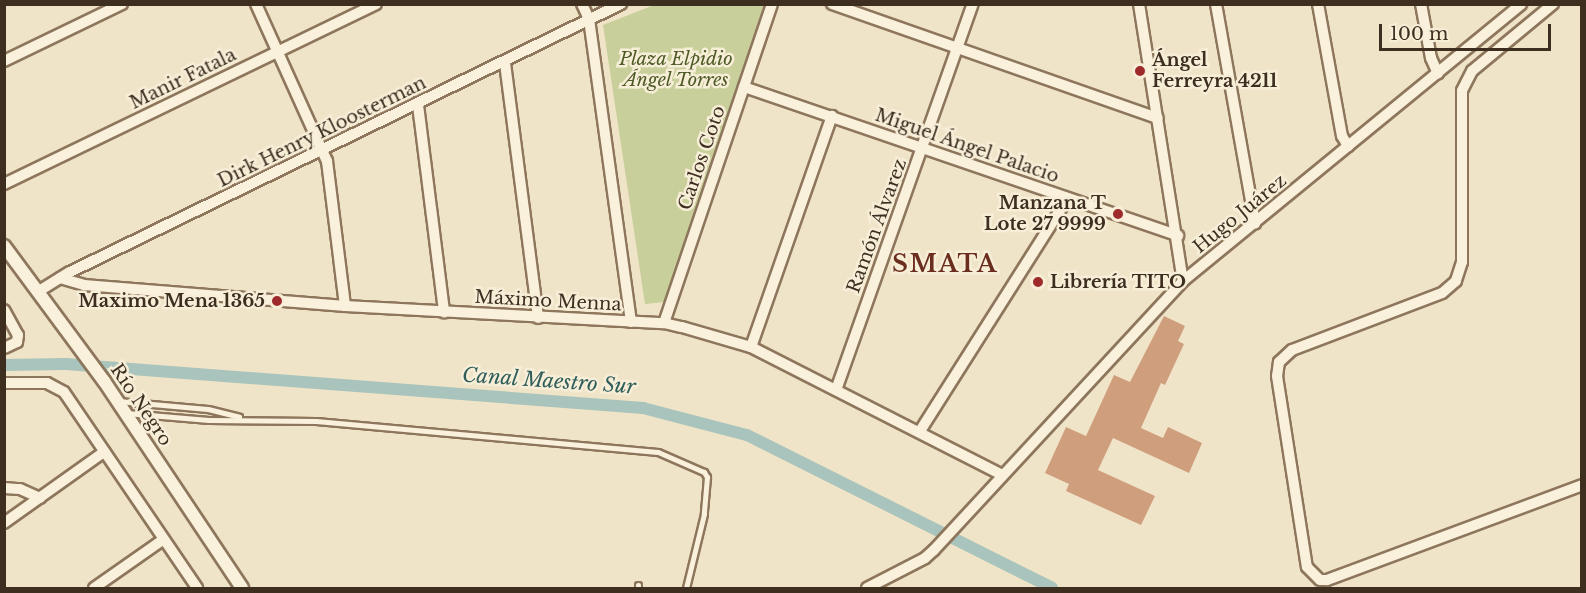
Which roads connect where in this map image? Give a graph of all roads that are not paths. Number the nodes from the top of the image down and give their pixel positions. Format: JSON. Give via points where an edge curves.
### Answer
{"nodes":[{"id":1,"x":123,"y":4,"type":"edge"},
{"id":2,"x":256,"y":4,"type":"edge"},
{"id":3,"x":376,"y":4,"type":"edge"},
{"id":4,"x":582,"y":4,"type":"edge"},
{"id":5,"x":621,"y":4,"type":"edge"},
{"id":6,"x":772,"y":4,"type":"edge"},
{"id":7,"x":832,"y":4,"type":"edge"},
{"id":8,"x":973,"y":4,"type":"edge"},
{"id":9,"x":1139,"y":4,"type":"edge"},
{"id":10,"x":1216,"y":4,"type":"edge"},
{"id":11,"x":1318,"y":4,"type":"edge"},
{"id":12,"x":1421,"y":4,"type":"edge"},
{"id":13,"x":1521,"y":4,"type":"edge"},
{"id":14,"x":1553,"y":4,"type":"edge"},
{"id":15,"x":590,"y":20,"type":"junction"},
{"id":16,"x":958,"y":48,"type":"junction"},
{"id":17,"x":278,"y":52,"type":"junction"},
{"id":18,"x":4,"y":61,"type":"edge"},
{"id":19,"x":505,"y":63,"type":"junction"},
{"id":20,"x":1438,"y":74,"type":"junction"},
{"id":21,"x":744,"y":87,"type":"junction"},
{"id":22,"x":418,"y":105,"type":"junction"},
{"id":23,"x":832,"y":116,"type":"junction"},
{"id":24,"x":1158,"y":118,"type":"junction"},
{"id":25,"x":1348,"y":146,"type":"junction"},
{"id":26,"x":922,"y":147,"type":"junction"},
{"id":27,"x":323,"y":150,"type":"junction"},
{"id":28,"x":4,"y":184,"type":"edge"},
{"id":29,"x":1067,"y":199,"type":"junction"},
{"id":30,"x":1255,"y":224,"type":"junction"},
{"id":31,"x":1178,"y":236,"type":"junction"},
{"id":32,"x":4,"y":246,"type":"edge"},
{"id":33,"x":60,"y":278,"type":"junction"},
{"id":34,"x":1183,"y":281,"type":"junction"},
{"id":35,"x":39,"y":291,"type":"junction"},
{"id":36,"x":345,"y":306,"type":"junction"},
{"id":37,"x":4,"y":310,"type":"edge"},
{"id":38,"x":444,"y":312,"type":"junction"},
{"id":39,"x":538,"y":318,"type":"junction"},
{"id":40,"x":631,"y":322,"type":"junction"},
{"id":41,"x":664,"y":323,"type":"junction"},
{"id":42,"x":751,"y":346,"type":"junction"},
{"id":43,"x":4,"y":348,"type":"edge"},
{"id":44,"x":4,"y":383,"type":"edge"},
{"id":45,"x":836,"y":390,"type":"junction"},
{"id":46,"x":117,"y":401,"type":"junction"},
{"id":47,"x":125,"y":413,"type":"junction"},
{"id":48,"x":244,"y":419,"type":"junction"},
{"id":49,"x":920,"y":431,"type":"junction"},
{"id":50,"x":105,"y":452,"type":"junction"},
{"id":51,"x":1002,"y":475,"type":"junction"},
{"id":52,"x":1581,"y":485,"type":"edge"},
{"id":53,"x":4,"y":488,"type":"edge"},
{"id":54,"x":40,"y":498,"type":"junction"},
{"id":55,"x":4,"y":523,"type":"edge"},
{"id":56,"x":164,"y":539,"type":"junction"},
{"id":57,"x":93,"y":588,"type":"edge"},
{"id":58,"x":197,"y":588,"type":"edge"},
{"id":59,"x":242,"y":588,"type":"edge"},
{"id":60,"x":686,"y":588,"type":"edge"},
{"id":61,"x":867,"y":588,"type":"edge"}],
"edges":[{"from":1,"to":18,"type":"street"},
{"from":2,"to":17,"type":"street"},
{"from":3,"to":17,"type":"street","name":"Manir Fatala"},
{"from":4,"to":15,"type":"street"},
{"from":5,"to":15,"type":"street","name":"Dirk Henry Kloosterman"},
{"from":6,"to":21,"type":"street","name":"Carlos Coto"},
{"from":7,"to":16,"type":"street"},
{"from":8,"to":16,"type":"street","name":"Ramón Álvarez"},
{"from":9,"to":24,"type":"street"},
{"from":10,"to":30,"type":"street"},
{"from":11,"to":25,"type":"street","via":[[1342,136]]},
{"from":12,"to":20,"type":"street","via":[[1431,58]]},
{"from":13,"to":20,"type":"street","name":"Hugo Juárez"},
{"from":14,"to":52,"type":"street","via":[[1472,71],[1460,100],[1462,262],[1456,281],[1442,293],[1292,350],[1277,369],[1307,567],[1314,577],[1327,580]]},
{"from":15,"to":19,"type":"street","name":"Dirk Henry Kloosterman"},
{"from":15,"to":40,"type":"street"},
{"from":16,"to":24,"type":"street"},
{"from":16,"to":26,"type":"street","name":"Ramón Álvarez"},
{"from":17,"to":27,"type":"street"},
{"from":17,"to":28,"type":"street","name":"Manir Fatala"},
{"from":19,"to":22,"type":"street","name":"Dirk Henry Kloosterman"},
{"from":19,"to":39,"type":"street"},
{"from":20,"to":25,"type":"street","name":"Hugo Juárez"},
{"from":21,"to":23,"type":"street","name":"Miguel Ángel Palacio"},
{"from":21,"to":41,"type":"street","name":"Carlos Coto"},
{"from":22,"to":27,"type":"street","name":"Dirk Henry Kloosterman"},
{"from":22,"to":38,"type":"street"},
{"from":23,"to":26,"type":"street","name":"Miguel Ángel Palacio"},
{"from":23,"to":42,"type":"street"},
{"from":24,"to":31,"type":"street"},
{"from":25,"to":30,"type":"street","name":"Hugo Juárez"},
{"from":26,"to":29,"type":"street","name":"Miguel Ángel Palacio"},
{"from":26,"to":45,"type":"street","name":"Ramón Álvarez"},
{"from":27,"to":33,"type":"street","name":"Dirk Henry Kloosterman"},
{"from":27,"to":36,"type":"street"},
{"from":29,"to":31,"type":"street","name":"Miguel Ángel Palacio"},
{"from":29,"to":49,"type":"street"},
{"from":30,"to":34,"type":"street","name":"Hugo Juárez"},
{"from":31,"to":34,"type":"street"},
{"from":32,"to":35,"type":"street","name":"Río Negro"},
{"from":33,"to":35,"type":"street","name":"Dirk Henry Kloosterman"},
{"from":33,"to":36,"type":"street","name":"Máximo Menna","via":[[84,285]]},
{"from":34,"to":51,"type":"street","name":"Hugo Juárez"},
{"from":35,"to":46,"type":"street","name":"Río Negro"},
{"from":36,"to":38,"type":"street","name":"Máximo Menna"},
{"from":37,"to":43,"type":"street","via":[[18,335],[17,342]]},
{"from":38,"to":39,"type":"street","name":"Máximo Menna"},
{"from":39,"to":40,"type":"street","name":"Máximo Menna"},
{"from":40,"to":41,"type":"street","name":"Máximo Menna"},
{"from":41,"to":42,"type":"street","name":"Máximo Menna"},
{"from":42,"to":45,"type":"street","name":"Máximo Menna"},
{"from":44,"to":50,"type":"street","via":[[56,385]]},
{"from":45,"to":49,"type":"street","name":"Máximo Menna"},
{"from":46,"to":47,"type":"street","name":"Río Negro"},
{"from":46,"to":48,"type":"lane","via":[[208,409]]},
{"from":47,"to":48,"type":"lane"},
{"from":47,"to":59,"type":"street","name":"Río Negro"},
{"from":48,"to":60,"type":"lane","via":[[316,421],[658,452],[704,472],[707,477],[704,514]]},
{"from":49,"to":51,"type":"street","name":"Máximo Menna"},
{"from":50,"to":54,"type":"street"},
{"from":50,"to":56,"type":"street"},
{"from":51,"to":61,"type":"street","name":"Hugo Juárez","via":[[925,558]]},
{"from":53,"to":54,"type":"street","via":[[20,489]]},
{"from":54,"to":55,"type":"street"},
{"from":56,"to":57,"type":"street"},
{"from":56,"to":58,"type":"street"}]}
